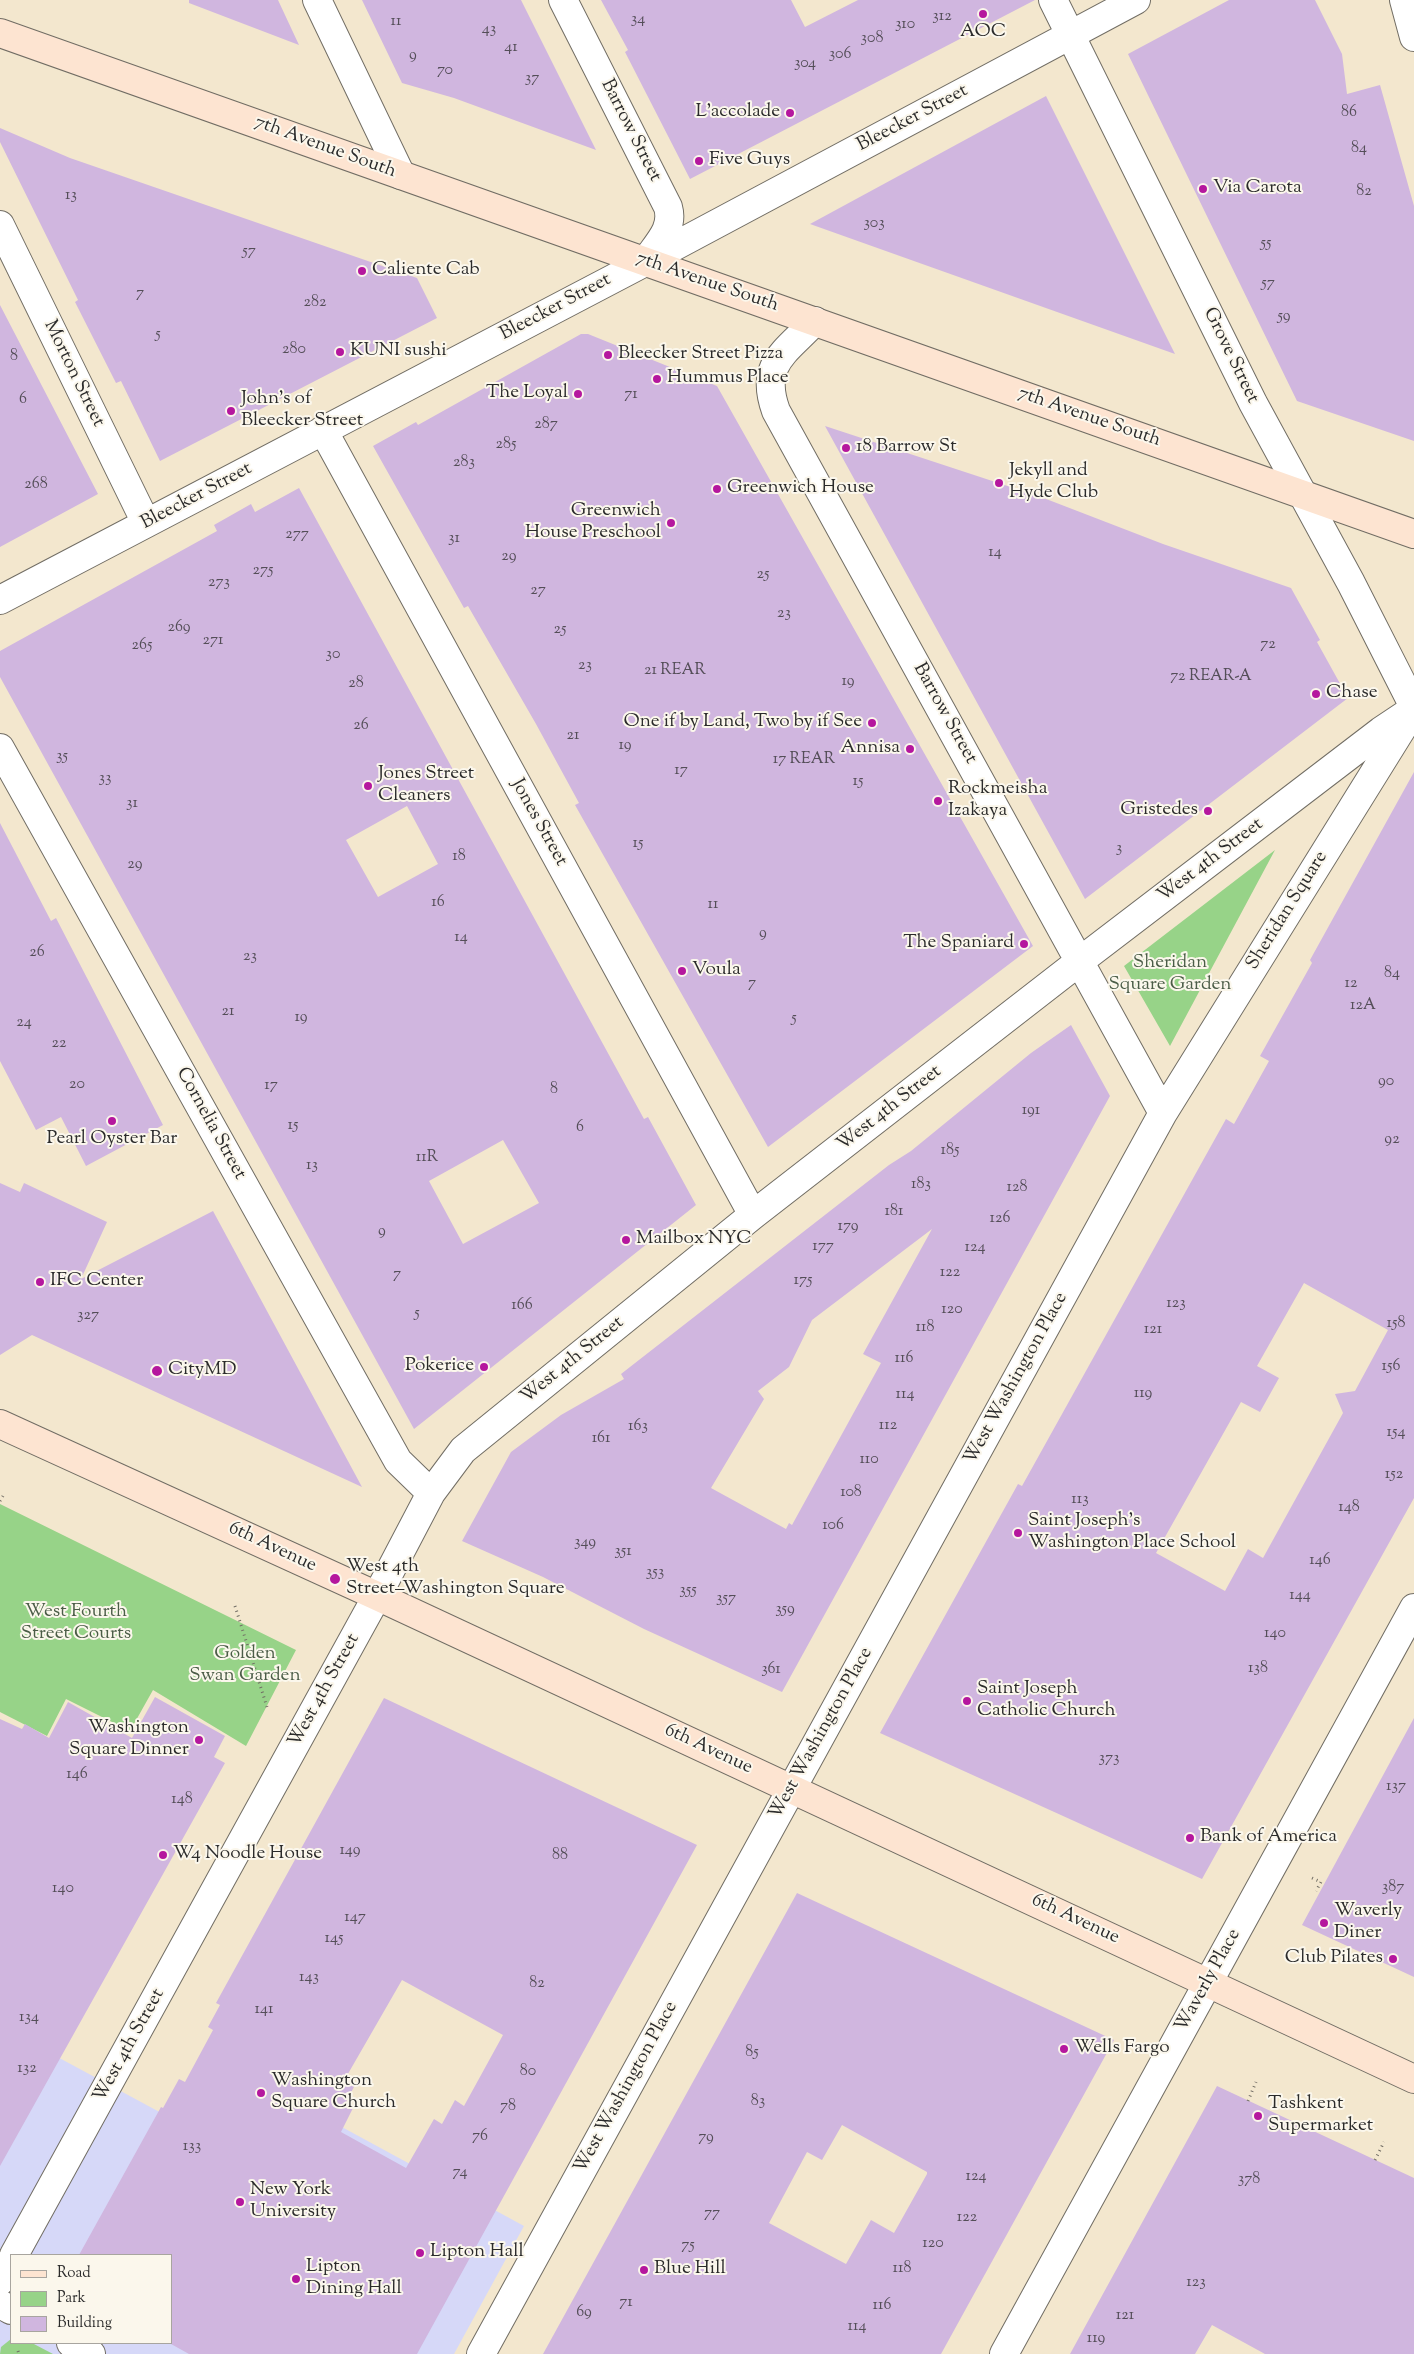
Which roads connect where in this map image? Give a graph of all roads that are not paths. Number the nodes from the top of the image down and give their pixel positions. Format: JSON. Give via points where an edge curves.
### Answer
{"nodes":[{"id":1,"x":316,"y":0,"type":"edge"},
{"id":2,"x":563,"y":0,"type":"edge"},
{"id":3,"x":1053,"y":0,"type":"edge"},
{"id":4,"x":1136,"y":0,"type":"edge"},
{"id":5,"x":1404,"y":0,"type":"edge"},
{"id":6,"x":0,"y":33,"type":"edge"},
{"id":7,"x":1070,"y":35,"type":"junction"},
{"id":8,"x":1414,"y":38,"type":"edge"},
{"id":9,"x":400,"y":175,"type":"junction"},
{"id":10,"x":0,"y":226,"type":"edge"},
{"id":11,"x":645,"y":262,"type":"junction"},
{"id":12,"x":815,"y":321,"type":"junction"},
{"id":13,"x":323,"y":430,"type":"junction"},
{"id":14,"x":1300,"y":493,"type":"junction"},
{"id":15,"x":146,"y":523,"type":"junction"},
{"id":16,"x":1414,"y":534,"type":"edge"},
{"id":17,"x":0,"y":600,"type":"edge"},
{"id":18,"x":1414,"y":709,"type":"edge"},
{"id":19,"x":0,"y":748,"type":"edge"},
{"id":20,"x":1080,"y":961,"type":"junction"},
{"id":21,"x":1163,"y":1113,"type":"junction"},
{"id":22,"x":753,"y":1214,"type":"junction"},
{"id":23,"x":0,"y":1424,"type":"edge"},
{"id":24,"x":431,"y":1493,"type":"junction"},
{"id":25,"x":378,"y":1596,"type":"junction"},
{"id":26,"x":1414,"y":1608,"type":"edge"},
{"id":27,"x":1403,"y":1652,"type":"edge"},
{"id":28,"x":792,"y":1788,"type":"junction"},
{"id":29,"x":1209,"y":1982,"type":"junction"},
{"id":30,"x":1414,"y":2079,"type":"edge"},
{"id":31,"x":15,"y":2254,"type":"edge"},
{"id":32,"x":10,"y":2263,"type":"edge"},
{"id":33,"x":0,"y":2281,"type":"edge"},
{"id":34,"x":73,"y":2344,"type":"edge"},
{"id":35,"x":91,"y":2354,"type":"edge"},
{"id":36,"x":481,"y":2354,"type":"edge"},
{"id":37,"x":1004,"y":2354,"type":"edge"}],
"edges":[{"from":1,"to":9,"type":"street"},
{"from":2,"to":11,"type":"street","name":"Barrow Street","via":[[668,206],[668,229]]},
{"from":3,"to":7,"type":"street","name":"Grove Street"},
{"from":4,"to":7,"type":"street","name":"Bleecker Street"},
{"from":5,"to":8,"type":"street"},
{"from":6,"to":9,"type":"main road","name":"7th Avenue South"},
{"from":7,"to":11,"type":"street","name":"Bleecker Street"},
{"from":7,"to":14,"type":"street","name":"Grove Street"},
{"from":9,"to":11,"type":"main road","name":"7th Avenue South"},
{"from":10,"to":15,"type":"street","name":"Morton Street"},
{"from":11,"to":12,"type":"main road","name":"7th Avenue South"},
{"from":11,"to":13,"type":"street","name":"Bleecker Street"},
{"from":12,"to":14,"type":"main road","name":"7th Avenue South"},
{"from":12,"to":20,"type":"street","name":"Barrow Street","via":[[772,368],[770,391],[776,411]]},
{"from":13,"to":15,"type":"street","name":"Bleecker Street"},
{"from":13,"to":22,"type":"street","name":"Jones Street"},
{"from":14,"to":16,"type":"main road","name":"7th Avenue South"},
{"from":14,"to":18,"type":"street","name":"Grove Street","via":[[1351,583]]},
{"from":15,"to":17,"type":"street","name":"Bleecker Street"},
{"from":18,"to":20,"type":"street","name":"West 4th Street"},
{"from":18,"to":21,"type":"street","name":"Sheridan Square"},
{"from":19,"to":24,"type":"street","name":"Cornelia Street","via":[[398,1461]]},
{"from":20,"to":21,"type":"street","name":"Barrow Street"},
{"from":20,"to":22,"type":"street","name":"West 4th Street"},
{"from":21,"to":28,"type":"street","name":"West Washington Place"},
{"from":22,"to":24,"type":"street","name":"West 4th Street","via":[[463,1450]]},
{"from":23,"to":25,"type":"main road","name":"6th Avenue"},
{"from":24,"to":25,"type":"street","name":"West 4th Street"},
{"from":25,"to":28,"type":"main road","name":"6th Avenue"},
{"from":25,"to":31,"type":"street","name":"West 4th Street"},
{"from":26,"to":27,"type":"street","name":"Waverly Place"},
{"from":27,"to":29,"type":"street","name":"Waverly Place"},
{"from":28,"to":29,"type":"main road","name":"6th Avenue"},
{"from":28,"to":36,"type":"street","name":"West Washington Place"},
{"from":29,"to":30,"type":"main road","name":"6th Avenue"},
{"from":29,"to":37,"type":"street","name":"Waverly Place"},
{"from":32,"to":33,"type":"street"},
{"from":34,"to":35,"type":"street"}]}
